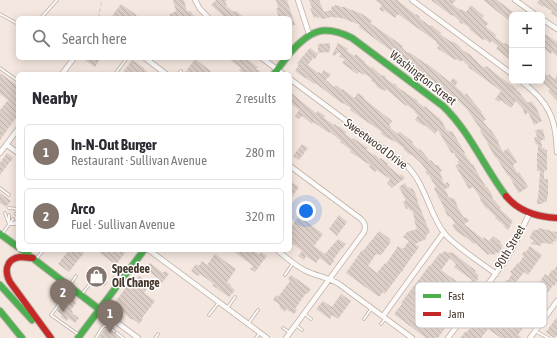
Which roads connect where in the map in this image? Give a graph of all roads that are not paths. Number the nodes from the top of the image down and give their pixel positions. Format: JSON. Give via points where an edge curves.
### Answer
{"nodes":[{"id":1,"x":58,"y":0,"type":"edge"},
{"id":2,"x":195,"y":0,"type":"edge"},
{"id":3,"x":298,"y":0,"type":"edge"},
{"id":4,"x":412,"y":0,"type":"edge"},
{"id":5,"x":515,"y":0,"type":"edge"},
{"id":6,"x":532,"y":12,"type":"edge"},
{"id":7,"x":0,"y":14,"type":"edge"},
{"id":8,"x":43,"y":16,"type":"edge"},
{"id":9,"x":206,"y":16,"type":"edge"},
{"id":10,"x":545,"y":21,"type":"edge"},
{"id":11,"x":16,"y":23,"type":"edge"},
{"id":12,"x":557,"y":29,"type":"edge"},
{"id":13,"x":309,"y":34,"type":"junction"},
{"id":14,"x":292,"y":50,"type":"edge"},
{"id":15,"x":72,"y":60,"type":"edge"},
{"id":16,"x":126,"y":60,"type":"edge"},
{"id":17,"x":148,"y":60,"type":"edge"},
{"id":18,"x":264,"y":60,"type":"edge"},
{"id":19,"x":285,"y":60,"type":"edge"},
{"id":20,"x":0,"y":68,"type":"edge"},
{"id":21,"x":64,"y":72,"type":"edge"},
{"id":22,"x":116,"y":72,"type":"edge"},
{"id":23,"x":163,"y":72,"type":"edge"},
{"id":24,"x":276,"y":72,"type":"edge"},
{"id":25,"x":509,"y":72,"type":"edge"},
{"id":26,"x":16,"y":80,"type":"edge"},
{"id":27,"x":292,"y":80,"type":"edge"},
{"id":28,"x":525,"y":84,"type":"edge"},
{"id":29,"x":16,"y":132,"type":"edge"},
{"id":30,"x":7,"y":144,"type":"junction"},
{"id":31,"x":16,"y":151,"type":"edge"},
{"id":32,"x":557,"y":152,"type":"edge"},
{"id":33,"x":0,"y":153,"type":"edge"},
{"id":34,"x":292,"y":167,"type":"edge"},
{"id":35,"x":0,"y":188,"type":"edge"},
{"id":36,"x":9,"y":195,"type":"dead end"},
{"id":37,"x":9,"y":208,"type":"dead end"},
{"id":38,"x":16,"y":210,"type":"edge"},
{"id":39,"x":12,"y":211,"type":"dead end"},
{"id":40,"x":16,"y":211,"type":"edge"},
{"id":41,"x":5,"y":213,"type":"dead end"},
{"id":42,"x":529,"y":214,"type":"junction"},
{"id":43,"x":8,"y":215,"type":"dead end"},
{"id":44,"x":557,"y":218,"type":"edge"},
{"id":45,"x":13,"y":219,"type":"dead end"},
{"id":46,"x":16,"y":223,"type":"edge"},
{"id":47,"x":9,"y":224,"type":"junction"},
{"id":48,"x":444,"y":232,"type":"junction"},
{"id":49,"x":1,"y":234,"type":"edge"},
{"id":50,"x":16,"y":245,"type":"edge"},
{"id":51,"x":25,"y":252,"type":"edge"},
{"id":52,"x":42,"y":252,"type":"dead end"},
{"id":53,"x":142,"y":252,"type":"edge"},
{"id":54,"x":152,"y":252,"type":"edge"},
{"id":55,"x":280,"y":252,"type":"edge"},
{"id":56,"x":34,"y":259,"type":"junction"},
{"id":57,"x":294,"y":262,"type":"junction"},
{"id":58,"x":496,"y":274,"type":"junction"},
{"id":59,"x":284,"y":275,"type":"dead end"},
{"id":60,"x":76,"y":276,"type":"dead end"},
{"id":61,"x":114,"y":278,"type":"dead end"},
{"id":62,"x":329,"y":279,"type":"junction"},
{"id":63,"x":120,"y":282,"type":"junction"},
{"id":64,"x":490,"y":282,"type":"edge"},
{"id":65,"x":0,"y":285,"type":"edge"},
{"id":66,"x":89,"y":285,"type":"dead end"},
{"id":67,"x":70,"y":287,"type":"junction"},
{"id":68,"x":82,"y":295,"type":"junction"},
{"id":69,"x":235,"y":298,"type":"dead end"},
{"id":70,"x":219,"y":302,"type":"junction"},
{"id":71,"x":557,"y":302,"type":"edge"},
{"id":72,"x":227,"y":308,"type":"junction"},
{"id":73,"x":372,"y":308,"type":"junction"},
{"id":74,"x":99,"y":309,"type":"junction"},
{"id":75,"x":258,"y":310,"type":"dead end"},
{"id":76,"x":0,"y":311,"type":"edge"},
{"id":77,"x":304,"y":314,"type":"junction"},
{"id":78,"x":209,"y":315,"type":"dead end"},
{"id":79,"x":547,"y":315,"type":"edge"},
{"id":80,"x":384,"y":317,"type":"junction"},
{"id":81,"x":311,"y":319,"type":"dead end"},
{"id":82,"x":364,"y":319,"type":"dead end"},
{"id":83,"x":248,"y":324,"type":"junction"},
{"id":84,"x":296,"y":324,"type":"junction"},
{"id":85,"x":381,"y":324,"type":"dead end"},
{"id":86,"x":283,"y":328,"type":"dead end"},
{"id":87,"x":456,"y":328,"type":"edge"},
{"id":88,"x":537,"y":328,"type":"edge"},
{"id":89,"x":302,"y":330,"type":"dead end"},
{"id":90,"x":114,"y":331,"type":"dead end"},
{"id":91,"x":535,"y":331,"type":"junction"},
{"id":92,"x":260,"y":332,"type":"junction"},
{"id":93,"x":116,"y":333,"type":"dead end"},
{"id":94,"x":158,"y":334,"type":"dead end"},
{"id":95,"x":79,"y":337,"type":"edge"},
{"id":96,"x":287,"y":337,"type":"edge"},
{"id":97,"x":22,"y":338,"type":"edge"},
{"id":98,"x":46,"y":338,"type":"edge"},
{"id":99,"x":51,"y":338,"type":"edge"},
{"id":100,"x":96,"y":338,"type":"edge"},
{"id":101,"x":123,"y":338,"type":"edge"},
{"id":102,"x":138,"y":338,"type":"edge"},
{"id":103,"x":155,"y":338,"type":"edge"},
{"id":104,"x":256,"y":338,"type":"edge"},
{"id":105,"x":267,"y":338,"type":"edge"},
{"id":106,"x":412,"y":338,"type":"edge"},
{"id":107,"x":448,"y":338,"type":"edge"},
{"id":108,"x":530,"y":338,"type":"edge"},
{"id":109,"x":548,"y":338,"type":"edge"}],
"edges":[{"from":1,"to":8,"type":"lane"},
{"from":2,"to":9,"type":"street"},
{"from":3,"to":13,"type":"street"},
{"from":4,"to":25,"type":"street"},
{"from":5,"to":6,"type":"street"},
{"from":7,"to":11,"type":"lane"},
{"from":10,"to":12,"type":"street"},
{"from":13,"to":14,"type":"main road"},
{"from":13,"to":42,"type":"main road","name":"Washington Street","via":[[328,30],[352,38],[443,106],[460,124],[504,193],[514,205]]},
{"from":15,"to":21,"type":"street"},
{"from":16,"to":22,"type":"lane"},
{"from":17,"to":23,"type":"street"},
{"from":18,"to":24,"type":"street"},
{"from":19,"to":24,"type":"main road"},
{"from":20,"to":26,"type":"lane"},
{"from":27,"to":48,"type":"street","name":"Sweetwood Drive","via":[[408,167],[419,181]]},
{"from":28,"to":32,"type":"street","via":[[537,94],[549,110],[555,129]]},
{"from":29,"to":30,"type":"street"},
{"from":30,"to":31,"type":"street"},
{"from":30,"to":33,"type":"street"},
{"from":34,"to":62,"type":"street","via":[[361,219],[366,228]]},
{"from":35,"to":36,"type":"lane"},
{"from":37,"to":38,"type":"lane"},
{"from":39,"to":40,"type":"lane"},
{"from":41,"to":47,"type":"lane"},
{"from":42,"to":44,"type":"main road","name":"Washington Street"},
{"from":42,"to":58,"type":"street","name":"90th Street","via":[[511,252]]},
{"from":43,"to":47,"type":"lane"},
{"from":45,"to":47,"type":"lane"},
{"from":46,"to":47,"type":"lane"},
{"from":47,"to":49,"type":"lane"},
{"from":48,"to":58,"type":"street","name":"Sweetwood Drive","via":[[454,243]]},
{"from":48,"to":80,"type":"street"},
{"from":49,"to":50,"type":"main road"},
{"from":51,"to":56,"type":"main road"},
{"from":52,"to":56,"type":"lane"},
{"from":53,"to":63,"type":"main road"},
{"from":54,"to":70,"type":"street"},
{"from":55,"to":57,"type":"street"},
{"from":56,"to":67,"type":"main road"},
{"from":56,"to":99,"type":"main road","via":[[17,257],[7,265],[6,274]]},
{"from":57,"to":59,"type":"lane"},
{"from":57,"to":62,"type":"street","via":[[307,271]]},
{"from":58,"to":64,"type":"street","name":"90th Street"},
{"from":60,"to":67,"type":"lane"},
{"from":61,"to":63,"type":"lane"},
{"from":62,"to":73,"type":"street"},
{"from":62,"to":77,"type":"street"},
{"from":63,"to":74,"type":"main road"},
{"from":65,"to":98,"type":"main road"},
{"from":66,"to":68,"type":"lane"},
{"from":67,"to":68,"type":"main road"},
{"from":67,"to":95,"type":"lane","via":[[51,315]]},
{"from":68,"to":74,"type":"main road"},
{"from":69,"to":72,"type":"lane"},
{"from":70,"to":72,"type":"street"},
{"from":70,"to":78,"type":"lane"},
{"from":71,"to":79,"type":"street"},
{"from":72,"to":83,"type":"street"},
{"from":73,"to":80,"type":"street"},
{"from":73,"to":82,"type":"lane"},
{"from":74,"to":95,"type":"main road"},
{"from":74,"to":102,"type":"street"},
{"from":75,"to":83,"type":"lane"},
{"from":76,"to":97,"type":"main road"},
{"from":77,"to":81,"type":"lane"},
{"from":77,"to":84,"type":"street"},
{"from":80,"to":85,"type":"lane"},
{"from":80,"to":106,"type":"street"},
{"from":83,"to":92,"type":"street"},
{"from":84,"to":89,"type":"lane"},
{"from":84,"to":96,"type":"street"},
{"from":86,"to":96,"type":"lane"},
{"from":87,"to":107,"type":"street","name":"90th Street"},
{"from":88,"to":91,"type":"street"},
{"from":90,"to":100,"type":"lane","via":[[107,326],[103,327]]},
{"from":91,"to":108,"type":"street"},
{"from":91,"to":109,"type":"lane"},
{"from":92,"to":104,"type":"lane"},
{"from":92,"to":105,"type":"street"},
{"from":93,"to":101,"type":"lane"},
{"from":94,"to":103,"type":"lane"}]}
